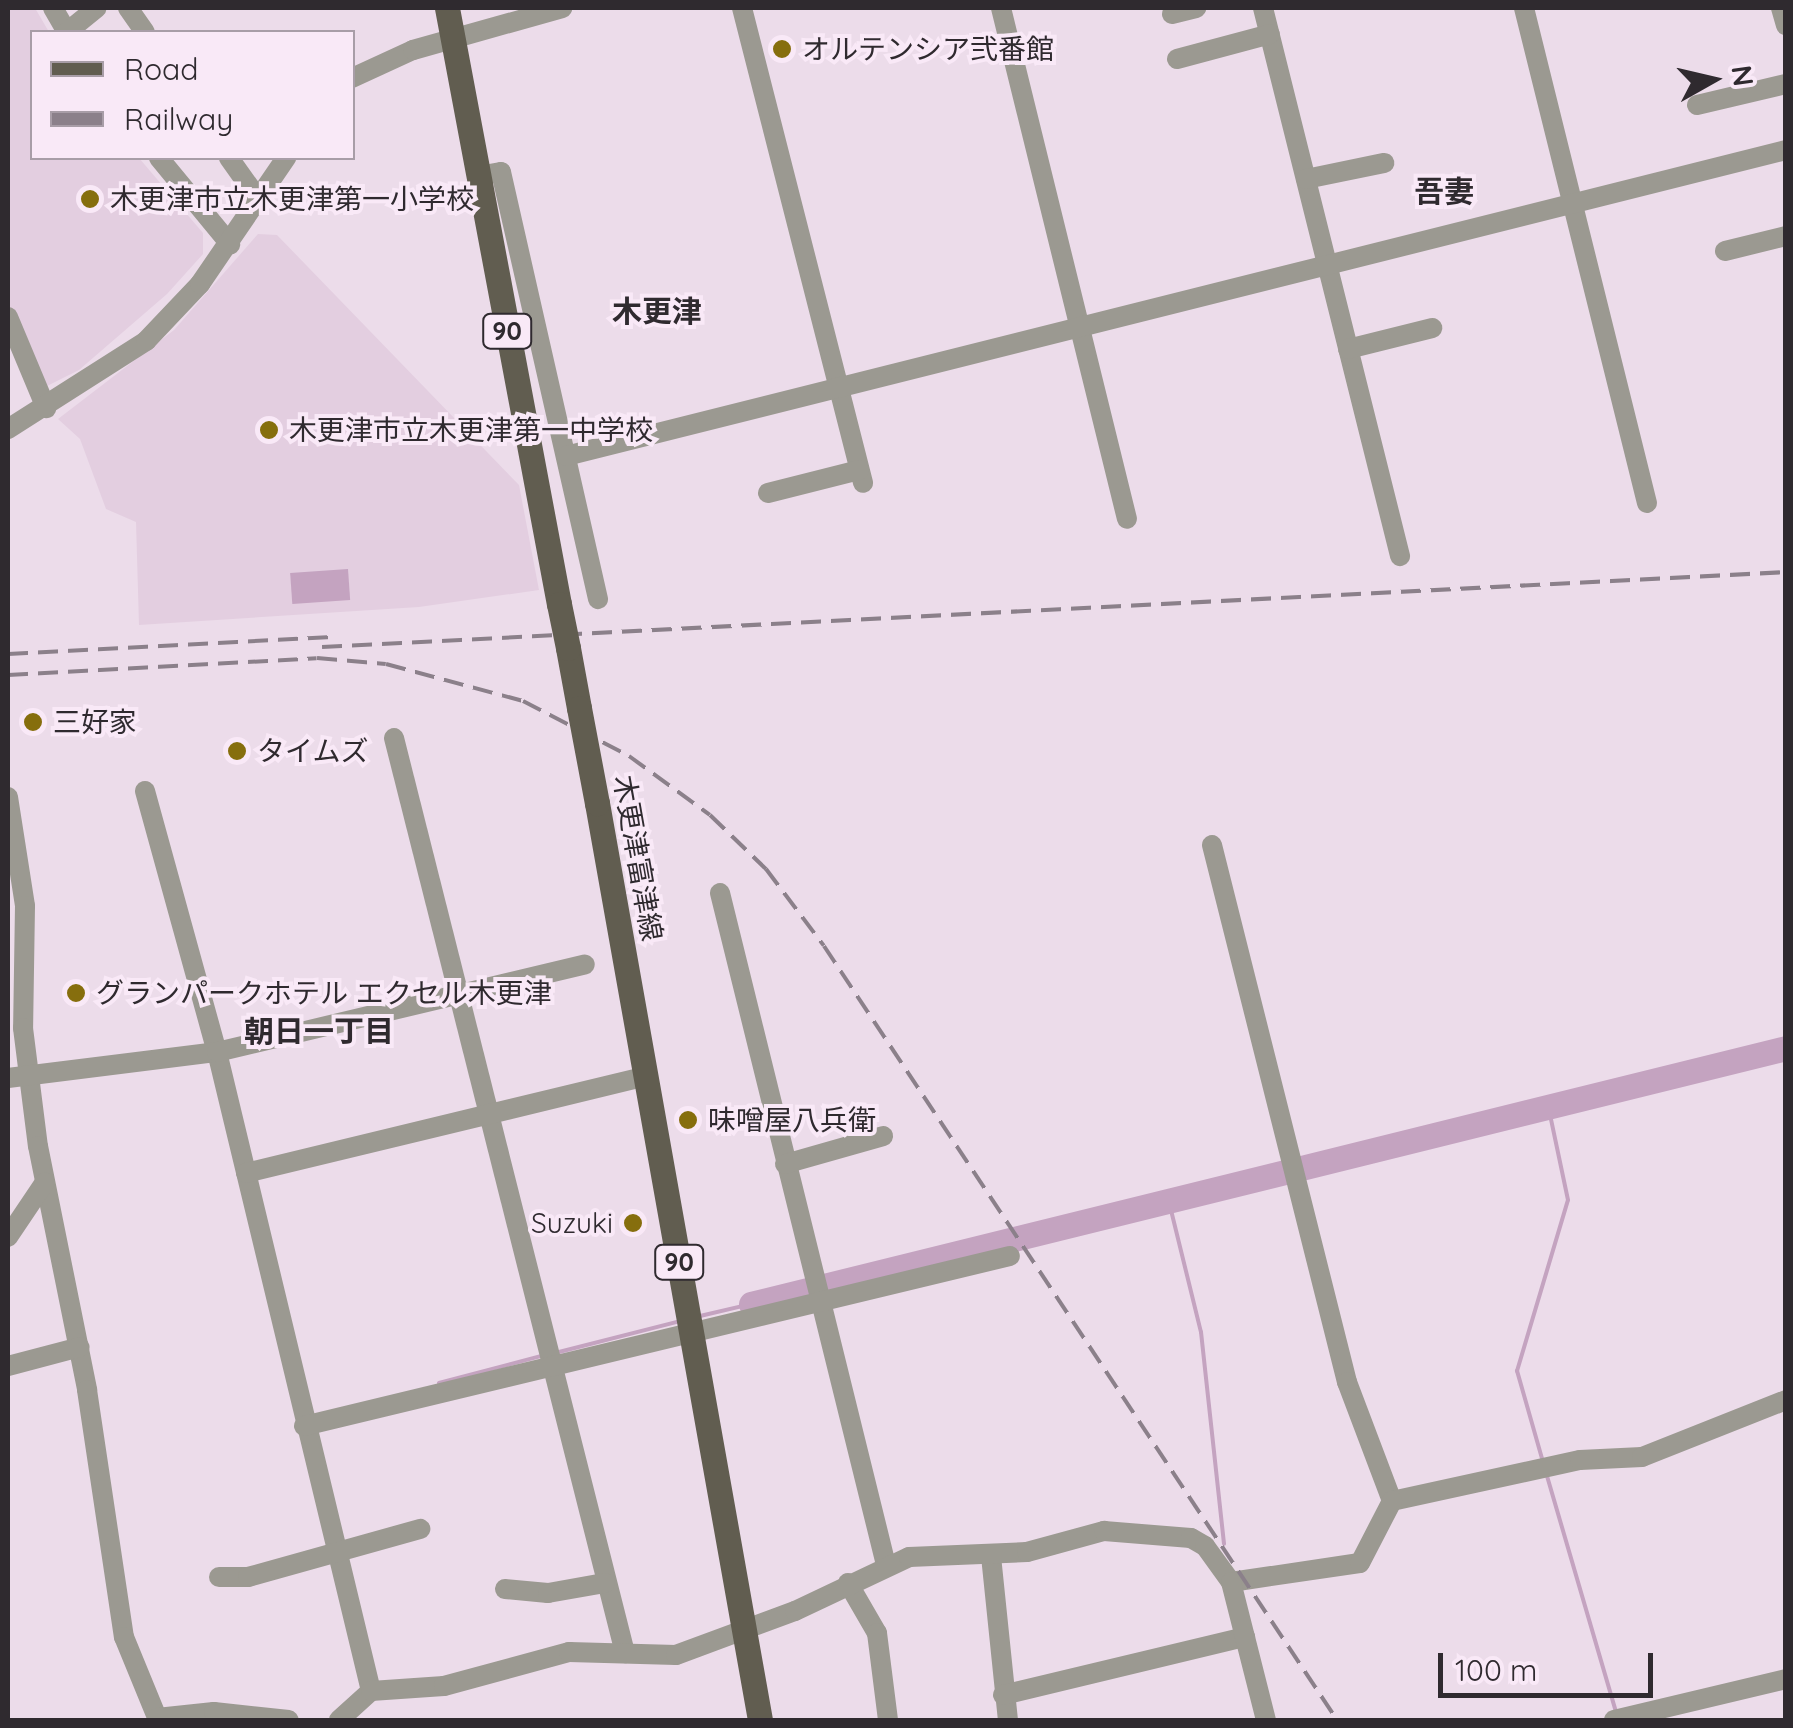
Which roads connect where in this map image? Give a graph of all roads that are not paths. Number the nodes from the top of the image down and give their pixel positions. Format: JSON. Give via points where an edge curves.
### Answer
{"nodes":[{"id":1,"x":53,"y":8,"type":"edge"},
{"id":2,"x":98,"y":8,"type":"edge"},
{"id":3,"x":128,"y":8,"type":"edge"},
{"id":4,"x":447,"y":8,"type":"edge"},
{"id":5,"x":562,"y":8,"type":"edge"},
{"id":6,"x":742,"y":8,"type":"edge"},
{"id":7,"x":1001,"y":8,"type":"edge"},
{"id":8,"x":1196,"y":8,"type":"edge"},
{"id":9,"x":1263,"y":8,"type":"edge"},
{"id":10,"x":1524,"y":8,"type":"edge"},
{"id":11,"x":1781,"y":8,"type":"edge"},
{"id":12,"x":1172,"y":14,"type":"dead end"},
{"id":13,"x":1786,"y":24,"type":"edge"},
{"id":14,"x":66,"y":30,"type":"edge"},
{"id":15,"x":70,"y":30,"type":"edge"},
{"id":16,"x":144,"y":30,"type":"edge"},
{"id":17,"x":1270,"y":34,"type":"junction"},
{"id":18,"x":452,"y":39,"type":"junction"},
{"id":19,"x":1176,"y":58,"type":"dead end"},
{"id":20,"x":355,"y":77,"type":"edge"},
{"id":21,"x":1786,"y":84,"type":"edge"},
{"id":22,"x":1697,"y":105,"type":"dead end"},
{"id":23,"x":1786,"y":150,"type":"edge"},
{"id":24,"x":161,"y":160,"type":"edge"},
{"id":25,"x":230,"y":160,"type":"edge"},
{"id":26,"x":285,"y":160,"type":"edge"},
{"id":27,"x":1384,"y":163,"type":"dead end"},
{"id":28,"x":478,"y":176,"type":"junction"},
{"id":29,"x":1306,"y":179,"type":"junction"},
{"id":30,"x":1575,"y":199,"type":"junction"},
{"id":31,"x":259,"y":200,"type":"junction"},
{"id":32,"x":1786,"y":236,"type":"edge"},
{"id":33,"x":230,"y":244,"type":"junction"},
{"id":34,"x":1725,"y":251,"type":"dead end"},
{"id":35,"x":1328,"y":266,"type":"junction"},
{"id":36,"x":8,"y":317,"type":"edge"},
{"id":37,"x":1081,"y":327,"type":"junction"},
{"id":38,"x":1432,"y":328,"type":"dead end"},
{"id":39,"x":1348,"y":349,"type":"junction"},
{"id":40,"x":838,"y":389,"type":"junction"},
{"id":41,"x":46,"y":408,"type":"junction"},
{"id":42,"x":8,"y":430,"type":"edge"},
{"id":43,"x":566,"y":456,"type":"junction"},
{"id":44,"x":768,"y":493,"type":"dead end"},
{"id":45,"x":1647,"y":503,"type":"dead end"},
{"id":46,"x":1127,"y":520,"type":"dead end"},
{"id":47,"x":1400,"y":556,"type":"dead end"},
{"id":48,"x":598,"y":599,"type":"dead end"},
{"id":49,"x":394,"y":738,"type":"dead end"},
{"id":50,"x":146,"y":791,"type":"dead end"},
{"id":51,"x":8,"y":797,"type":"edge"},
{"id":52,"x":1212,"y":845,"type":"dead end"},
{"id":53,"x":720,"y":892,"type":"dead end"},
{"id":54,"x":586,"y":964,"type":"dead end"},
{"id":55,"x":460,"y":997,"type":"junction"},
{"id":56,"x":16,"y":1011,"type":"edge"},
{"id":57,"x":217,"y":1052,"type":"junction"},
{"id":58,"x":647,"y":1076,"type":"junction"},
{"id":59,"x":18,"y":1077,"type":"edge"},
{"id":60,"x":487,"y":1114,"type":"junction"},
{"id":61,"x":883,"y":1136,"type":"dead end"},
{"id":62,"x":785,"y":1164,"type":"junction"},
{"id":63,"x":246,"y":1173,"type":"junction"},
{"id":64,"x":46,"y":1182,"type":"junction"},
{"id":65,"x":8,"y":1236,"type":"edge"},
{"id":66,"x":1010,"y":1256,"type":"dead end"},
{"id":67,"x":820,"y":1302,"type":"junction"},
{"id":68,"x":692,"y":1334,"type":"junction"},
{"id":69,"x":80,"y":1347,"type":"junction"},
{"id":70,"x":551,"y":1365,"type":"junction"},
{"id":71,"x":8,"y":1366,"type":"edge"},
{"id":72,"x":1786,"y":1400,"type":"edge"},
{"id":73,"x":304,"y":1426,"type":"junction"},
{"id":74,"x":1392,"y":1501,"type":"junction"},
{"id":75,"x":420,"y":1529,"type":"dead end"},
{"id":76,"x":336,"y":1551,"type":"junction"},
{"id":77,"x":991,"y":1556,"type":"junction"},
{"id":78,"x":886,"y":1566,"type":"junction"},
{"id":79,"x":219,"y":1577,"type":"dead end"},
{"id":80,"x":1230,"y":1582,"type":"junction"},
{"id":81,"x":604,"y":1584,"type":"junction"},
{"id":82,"x":848,"y":1584,"type":"junction"},
{"id":83,"x":504,"y":1589,"type":"dead end"},
{"id":84,"x":743,"y":1631,"type":"junction"},
{"id":85,"x":1245,"y":1637,"type":"junction"},
{"id":86,"x":625,"y":1653,"type":"junction"},
{"id":87,"x":1786,"y":1678,"type":"edge"},
{"id":88,"x":371,"y":1691,"type":"junction"},
{"id":89,"x":1003,"y":1695,"type":"junction"},
{"id":90,"x":157,"y":1719,"type":"edge"},
{"id":91,"x":289,"y":1720,"type":"edge"},
{"id":92,"x":339,"y":1720,"type":"edge"},
{"id":93,"x":760,"y":1720,"type":"edge"},
{"id":94,"x":888,"y":1720,"type":"edge"},
{"id":95,"x":1008,"y":1720,"type":"edge"},
{"id":96,"x":1266,"y":1720,"type":"edge"},
{"id":97,"x":1614,"y":1720,"type":"edge"}],
"edges":[{"from":1,"to":14,"type":"street"},
{"from":2,"to":15,"type":"street"},
{"from":3,"to":16,"type":"street"},
{"from":4,"to":18,"type":"main road","name":"木更津富津線","number":"90"},
{"from":5,"to":18,"type":"street"},
{"from":6,"to":40,"type":"street"},
{"from":7,"to":37,"type":"street"},
{"from":8,"to":12,"type":"street"},
{"from":9,"to":17,"type":"street"},
{"from":10,"to":30,"type":"street"},
{"from":11,"to":13,"type":"street"},
{"from":17,"to":19,"type":"street"},
{"from":17,"to":29,"type":"street"},
{"from":18,"to":20,"type":"street"},
{"from":18,"to":28,"type":"main road","name":"木更津富津線","number":"90"},
{"from":21,"to":22,"type":"street"},
{"from":23,"to":30,"type":"street"},
{"from":24,"to":33,"type":"street"},
{"from":25,"to":31,"type":"street"},
{"from":26,"to":31,"type":"street"},
{"from":27,"to":29,"type":"street"},
{"from":28,"to":43,"type":"street","via":[[502,172]]},
{"from":28,"to":58,"type":"main road","name":"木更津富津線","number":"90","bridge":true},
{"from":29,"to":35,"type":"street"},
{"from":30,"to":35,"type":"street"},
{"from":30,"to":45,"type":"street"},
{"from":31,"to":33,"type":"street"},
{"from":32,"to":34,"type":"street"},
{"from":33,"to":41,"type":"street","via":[[146,341]]},
{"from":35,"to":37,"type":"street"},
{"from":35,"to":39,"type":"street"},
{"from":36,"to":41,"type":"street"},
{"from":37,"to":40,"type":"street"},
{"from":37,"to":46,"type":"street"},
{"from":38,"to":39,"type":"street"},
{"from":39,"to":47,"type":"street"},
{"from":40,"to":43,"type":"street"},
{"from":40,"to":44,"type":"street","via":[[861,476]]},
{"from":41,"to":42,"type":"street"},
{"from":43,"to":48,"type":"street"},
{"from":49,"to":55,"type":"street"},
{"from":50,"to":57,"type":"street"},
{"from":51,"to":56,"type":"street","via":[[25,906]]},
{"from":52,"to":74,"type":"street","via":[[1347,1382]]},
{"from":53,"to":62,"type":"street"},
{"from":54,"to":55,"type":"street"},
{"from":55,"to":57,"type":"street"},
{"from":55,"to":60,"type":"street"},
{"from":56,"to":59,"type":"street"},
{"from":57,"to":59,"type":"street"},
{"from":57,"to":63,"type":"street"},
{"from":58,"to":60,"type":"street"},
{"from":58,"to":68,"type":"main road","name":"木更津富津線","number":"90"},
{"from":59,"to":64,"type":"street"},
{"from":60,"to":63,"type":"street"},
{"from":60,"to":70,"type":"street"},
{"from":61,"to":62,"type":"street"},
{"from":62,"to":67,"type":"street"},
{"from":63,"to":73,"type":"street"},
{"from":64,"to":65,"type":"street"},
{"from":64,"to":69,"type":"street"},
{"from":66,"to":67,"type":"street"},
{"from":67,"to":68,"type":"street"},
{"from":67,"to":78,"type":"street"},
{"from":68,"to":70,"type":"street"},
{"from":68,"to":84,"type":"main road","name":"木更津富津線","number":"90"},
{"from":69,"to":71,"type":"street"},
{"from":69,"to":90,"type":"street","via":[[124,1637]]},
{"from":70,"to":73,"type":"street"},
{"from":70,"to":81,"type":"street"},
{"from":72,"to":74,"type":"street","via":[[1642,1457],[1580,1460]]},
{"from":73,"to":76,"type":"street"},
{"from":74,"to":80,"type":"street","via":[[1360,1563]]},
{"from":75,"to":76,"type":"street"},
{"from":76,"to":79,"type":"street","via":[[248,1577]]},
{"from":76,"to":88,"type":"street"},
{"from":77,"to":78,"type":"street","via":[[934,1554]]},
{"from":77,"to":80,"type":"street","via":[[1104,1531],[1190,1538],[1205,1546]]},
{"from":77,"to":89,"type":"street"},
{"from":78,"to":82,"type":"street"},
{"from":80,"to":85,"type":"street"},
{"from":81,"to":83,"type":"street","via":[[548,1593]]},
{"from":81,"to":86,"type":"street"},
{"from":82,"to":84,"type":"street"},
{"from":82,"to":94,"type":"street","via":[[877,1633]]},
{"from":84,"to":86,"type":"street","via":[[676,1656]]},
{"from":84,"to":93,"type":"main road","name":"木更津富津線","number":"90"},
{"from":85,"to":89,"type":"street"},
{"from":85,"to":96,"type":"street"},
{"from":86,"to":88,"type":"street","via":[[569,1652],[444,1686]]},
{"from":87,"to":97,"type":"street"},
{"from":88,"to":92,"type":"street"},
{"from":89,"to":95,"type":"street"},
{"from":90,"to":91,"type":"street","via":[[214,1712]]}]}
